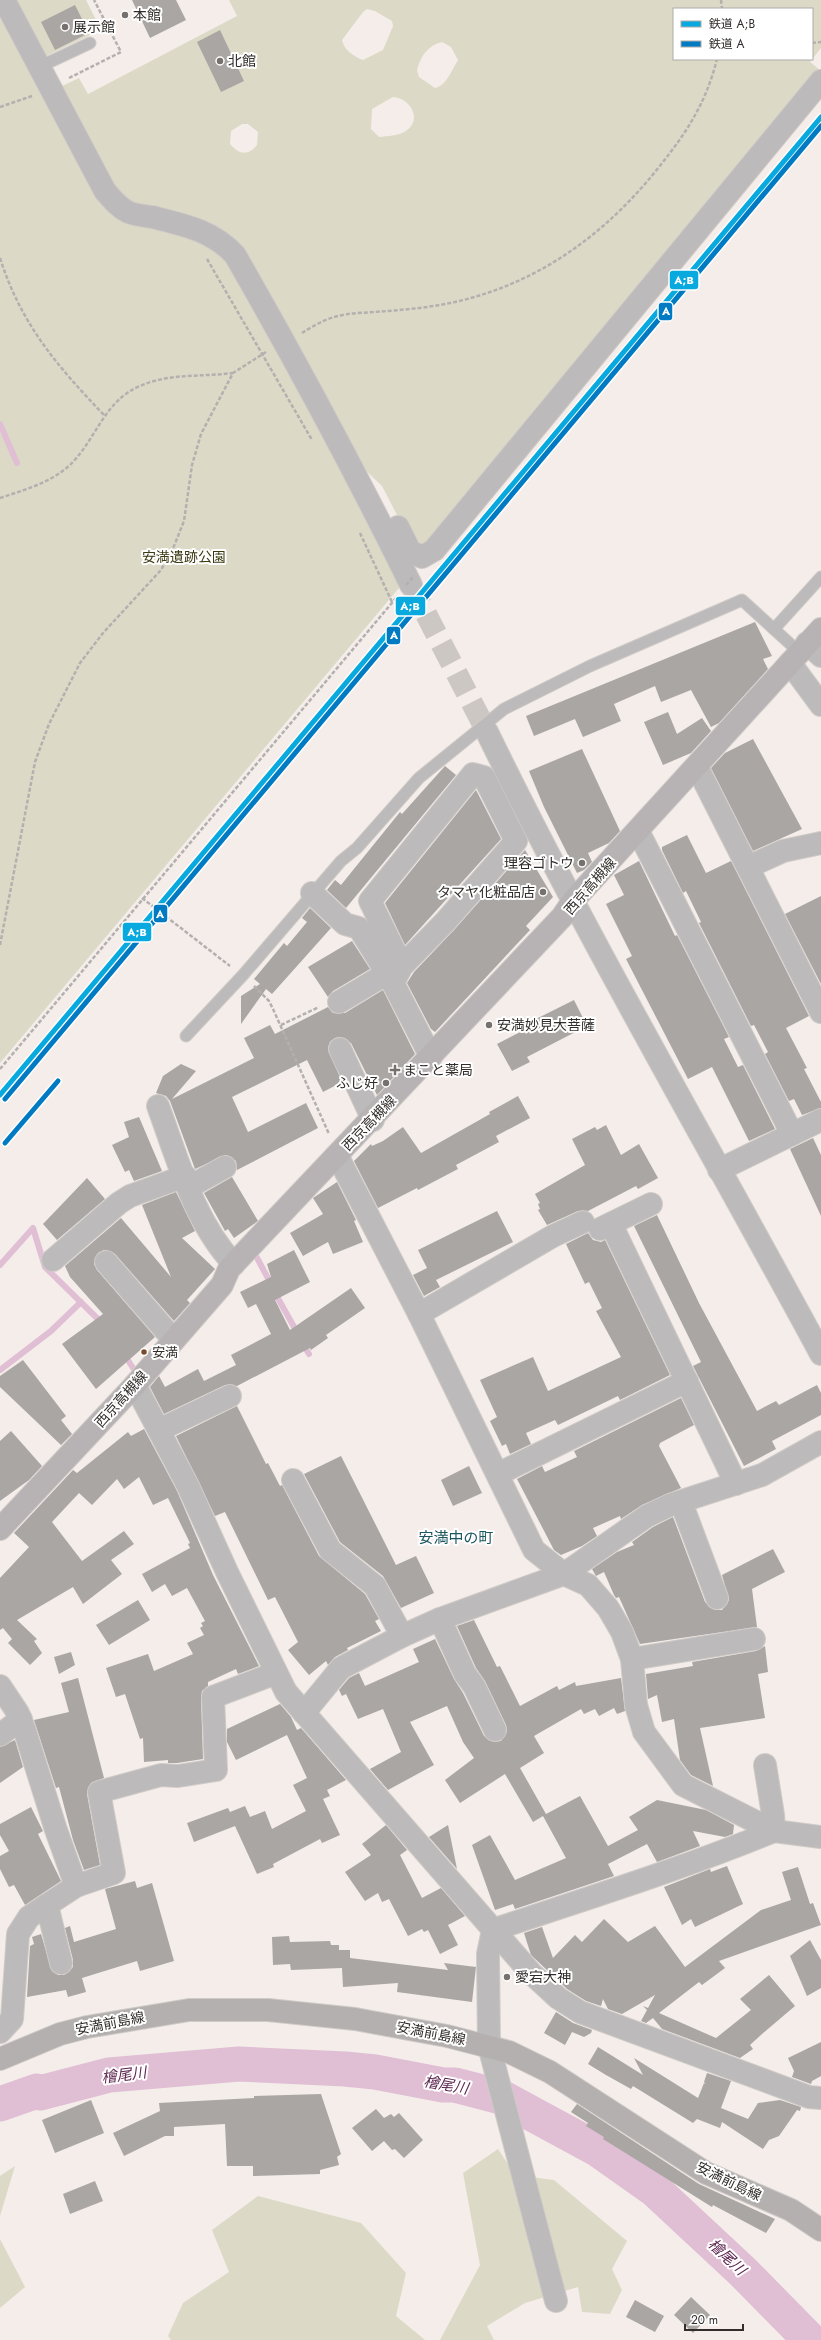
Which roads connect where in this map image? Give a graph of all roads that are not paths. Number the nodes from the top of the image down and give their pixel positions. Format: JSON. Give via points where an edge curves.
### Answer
{"nodes":[{"id":1,"x":4,"y":0,"type":"edge"},
{"id":2,"x":90,"y":43,"type":"dead end"},
{"id":3,"x":39,"y":67,"type":"junction"},
{"id":4,"x":821,"y":81,"type":"edge"},
{"id":5,"x":359,"y":479,"type":"junction"},
{"id":6,"x":821,"y":577,"type":"edge"},
{"id":7,"x":406,"y":587,"type":"tunnel mouth"},
{"id":8,"x":774,"y":629,"type":"junction"},
{"id":9,"x":808,"y":649,"type":"edge"},
{"id":10,"x":821,"y":705,"type":"edge"},
{"id":11,"x":486,"y":732,"type":"tunnel mouth"},
{"id":12,"x":697,"y":767,"type":"junction"},
{"id":13,"x":638,"y":831,"type":"junction"},
{"id":14,"x":821,"y":843,"type":"edge"},
{"id":15,"x":748,"y":867,"type":"junction"},
{"id":16,"x":312,"y":893,"type":"junction"},
{"id":17,"x":573,"y":902,"type":"junction"},
{"id":18,"x":394,"y":975,"type":"junction"},
{"id":19,"x":339,"y":1002,"type":"road end"},
{"id":20,"x":821,"y":1012,"type":"edge"},
{"id":21,"x":186,"y":1036,"type":"dead end"},
{"id":22,"x":340,"y":1049,"type":"dead end"},
{"id":23,"x":431,"y":1057,"type":"junction"},
{"id":24,"x":169,"y":1116,"type":"dead end"},
{"id":25,"x":373,"y":1120,"type":"junction"},
{"id":26,"x":819,"y":1125,"type":"edge"},
{"id":27,"x":792,"y":1134,"type":"junction"},
{"id":28,"x":340,"y":1161,"type":"dead end"},
{"id":29,"x":225,"y":1167,"type":"dead end"},
{"id":30,"x":719,"y":1170,"type":"junction"},
{"id":31,"x":187,"y":1181,"type":"junction"},
{"id":32,"x":651,"y":1204,"type":"dead end"},
{"id":33,"x":598,"y":1225,"type":"junction"},
{"id":34,"x":53,"y":1260,"type":"dead end"},
{"id":35,"x":106,"y":1262,"type":"dead end"},
{"id":36,"x":234,"y":1264,"type":"junction"},
{"id":37,"x":419,"y":1314,"type":"junction"},
{"id":38,"x":173,"y":1339,"type":"junction"},
{"id":39,"x":821,"y":1354,"type":"edge"},
{"id":40,"x":687,"y":1381,"type":"junction"},
{"id":41,"x":135,"y":1385,"type":"junction"},
{"id":42,"x":230,"y":1396,"type":"dead end"},
{"id":43,"x":159,"y":1430,"type":"junction"},
{"id":44,"x":821,"y":1442,"type":"edge"},
{"id":45,"x":498,"y":1474,"type":"junction"},
{"id":46,"x":293,"y":1480,"type":"dead end"},
{"id":47,"x":736,"y":1484,"type":"junction"},
{"id":48,"x":682,"y":1502,"type":"junction"},
{"id":49,"x":0,"y":1529,"type":"edge"},
{"id":50,"x":564,"y":1574,"type":"junction"},
{"id":51,"x":718,"y":1598,"type":"dead end"},
{"id":52,"x":440,"y":1619,"type":"junction"},
{"id":53,"x":402,"y":1636,"type":"junction"},
{"id":54,"x":754,"y":1639,"type":"dead end"},
{"id":55,"x":632,"y":1659,"type":"junction"},
{"id":56,"x":276,"y":1673,"type":"junction"},
{"id":57,"x":0,"y":1686,"type":"edge"},
{"id":58,"x":304,"y":1713,"type":"junction"},
{"id":59,"x":21,"y":1719,"type":"junction"},
{"id":60,"x":496,"y":1730,"type":"dead end"},
{"id":61,"x":0,"y":1735,"type":"edge"},
{"id":62,"x":765,"y":1765,"type":"dead end"},
{"id":63,"x":774,"y":1831,"type":"junction"},
{"id":64,"x":821,"y":1837,"type":"edge"},
{"id":65,"x":76,"y":1886,"type":"junction"},
{"id":66,"x":47,"y":1905,"type":"junction"},
{"id":67,"x":493,"y":1930,"type":"junction"},
{"id":68,"x":61,"y":1963,"type":"dead end"},
{"id":69,"x":0,"y":2032,"type":"edge"},
{"id":70,"x":491,"y":2055,"type":"junction"},
{"id":71,"x":0,"y":2059,"type":"edge"},
{"id":72,"x":821,"y":2098,"type":"edge"},
{"id":73,"x":821,"y":2230,"type":"edge"},
{"id":74,"x":556,"y":2301,"type":"dead end"}],
"edges":[{"from":1,"to":3,"type":"street"},
{"from":2,"to":3,"type":"lane"},
{"from":3,"to":5,"type":"street","via":[[105,191],[114,202],[128,212],[189,226],[209,234],[234,255],[285,342]]},
{"from":4,"to":5,"type":"street","via":[[434,550],[422,557],[410,551],[384,498],[370,484]]},
{"from":5,"to":7,"type":"street"},
{"from":6,"to":8,"type":"lane"},
{"from":8,"to":9,"type":"lane"},
{"from":8,"to":16,"type":"lane","via":[[742,600],[590,666],[504,709],[419,778],[390,814]]},
{"from":9,"to":10,"type":"street"},
{"from":9,"to":12,"type":"main road","name":"西京高槻線"},
{"from":11,"to":17,"type":"street"},
{"from":12,"to":13,"type":"main road","name":"西京高槻線"},
{"from":12,"to":15,"type":"street"},
{"from":13,"to":17,"type":"main road","name":"西京高槻線"},
{"from":13,"to":27,"type":"street"},
{"from":14,"to":15,"type":"street","via":[[783,851]]},
{"from":15,"to":20,"type":"street"},
{"from":16,"to":18,"type":"street","via":[[345,924],[359,928]]},
{"from":16,"to":21,"type":"lane","via":[[243,975]]},
{"from":17,"to":23,"type":"main road","name":"西京高槻線","via":[[562,918]]},
{"from":17,"to":30,"type":"street"},
{"from":18,"to":18,"type":"street","via":[[445,922],[516,841],[484,777],[473,774],[370,901]]},
{"from":18,"to":19,"type":"street"},
{"from":18,"to":23,"type":"street"},
{"from":22,"to":25,"type":"street"},
{"from":23,"to":25,"type":"main road","name":"西京高槻線"},
{"from":24,"to":31,"type":"street"},
{"from":25,"to":36,"type":"main road","name":"西京高槻線"},
{"from":26,"to":27,"type":"street"},
{"from":27,"to":30,"type":"street"},
{"from":28,"to":37,"type":"street"},
{"from":29,"to":31,"type":"street"},
{"from":30,"to":39,"type":"street"},
{"from":31,"to":34,"type":"street","via":[[130,1196]]},
{"from":31,"to":36,"type":"street","via":[[195,1206],[220,1250]]},
{"from":32,"to":33,"type":"street"},
{"from":33,"to":37,"type":"street","via":[[553,1236]]},
{"from":33,"to":40,"type":"street"},
{"from":35,"to":38,"type":"street"},
{"from":36,"to":38,"type":"main road","name":"西京高槻線","via":[[222,1286]]},
{"from":37,"to":45,"type":"street"},
{"from":38,"to":41,"type":"main road","name":"西京高槻線"},
{"from":40,"to":45,"type":"street"},
{"from":40,"to":47,"type":"street"},
{"from":41,"to":43,"type":"street"},
{"from":41,"to":49,"type":"main road","name":"西京高槻線"},
{"from":42,"to":43,"type":"street"},
{"from":43,"to":56,"type":"street"},
{"from":44,"to":47,"type":"street","via":[[762,1475]]},
{"from":45,"to":50,"type":"street","via":[[534,1550]]},
{"from":46,"to":53,"type":"street","via":[[330,1550],[375,1586]]},
{"from":47,"to":48,"type":"street"},
{"from":48,"to":50,"type":"street","via":[[647,1516]]},
{"from":48,"to":51,"type":"street"},
{"from":50,"to":52,"type":"street"},
{"from":50,"to":55,"type":"street","via":[[588,1585],[608,1608],[622,1632]]},
{"from":52,"to":53,"type":"street"},
{"from":52,"to":60,"type":"street","via":[[465,1674],[474,1686]]},
{"from":53,"to":58,"type":"street","via":[[341,1668]]},
{"from":54,"to":55,"type":"street"},
{"from":55,"to":63,"type":"street","via":[[636,1705],[644,1732],[683,1785]]},
{"from":56,"to":58,"type":"street","via":[[286,1692]]},
{"from":56,"to":65,"type":"street","via":[[213,1697],[216,1770],[178,1776],[161,1775],[99,1792],[114,1873]]},
{"from":57,"to":59,"type":"street"},
{"from":58,"to":67,"type":"street"},
{"from":59,"to":61,"type":"street"},
{"from":59,"to":65,"type":"street"},
{"from":62,"to":63,"type":"street"},
{"from":63,"to":64,"type":"street"},
{"from":63,"to":67,"type":"street","via":[[613,1891]]},
{"from":65,"to":66,"type":"street"},
{"from":66,"to":68,"type":"street"},
{"from":66,"to":69,"type":"street","via":[[29,1917],[18,1934],[12,2019]]},
{"from":67,"to":70,"type":"street","via":[[488,1954]]},
{"from":67,"to":72,"type":"street","via":[[531,1973],[558,1998],[580,2012],[809,2097]]},
{"from":70,"to":71,"type":"main road","name":"安満前島線","via":[[355,2018],[268,2010],[209,2009],[87,2026],[60,2034]]},
{"from":70,"to":73,"type":"main road","name":"安満前島線","via":[[509,2052],[550,2072],[706,2173],[791,2210]]},
{"from":70,"to":74,"type":"street"}]}
